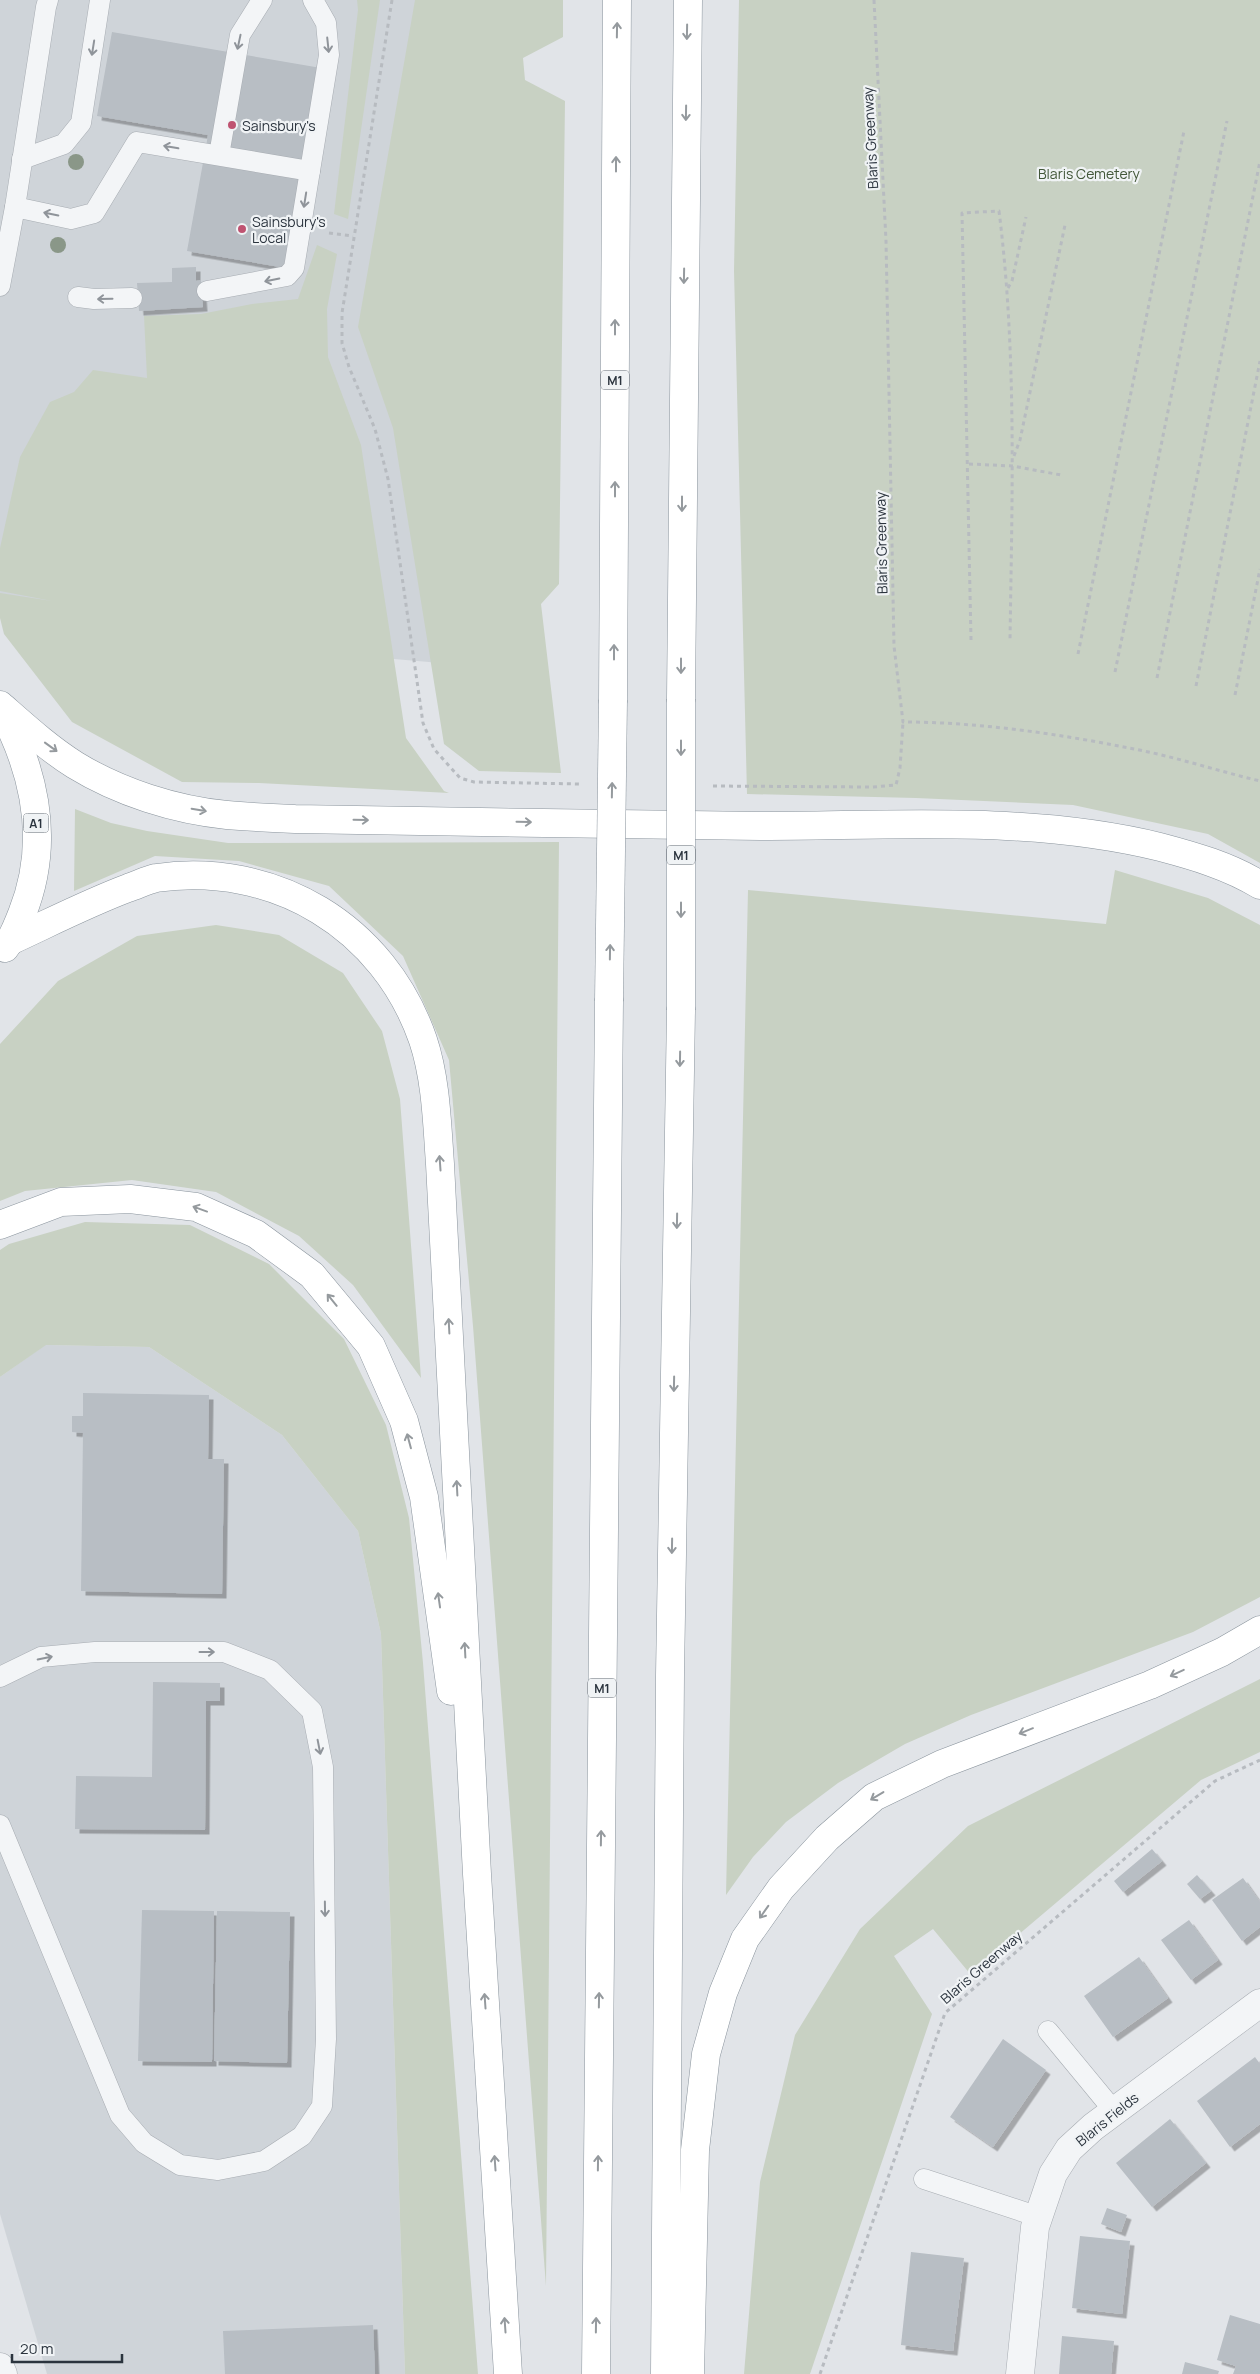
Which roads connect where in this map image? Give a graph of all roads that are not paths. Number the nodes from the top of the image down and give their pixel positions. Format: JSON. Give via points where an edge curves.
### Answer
{"nodes":[{"id":1,"x":48,"y":0,"type":"edge"},
{"id":2,"x":100,"y":0,"type":"edge"},
{"id":3,"x":262,"y":0,"type":"edge"},
{"id":4,"x":313,"y":0,"type":"edge"},
{"id":5,"x":617,"y":0,"type":"edge"},
{"id":6,"x":688,"y":0,"type":"edge"},
{"id":7,"x":219,"y":155,"type":"junction"},
{"id":8,"x":22,"y":159,"type":"junction"},
{"id":9,"x":310,"y":171,"type":"junction"},
{"id":10,"x":15,"y":207,"type":"junction"},
{"id":11,"x":0,"y":286,"type":"edge"},
{"id":12,"x":207,"y":292,"type":"dead end"},
{"id":13,"x":78,"y":296,"type":"dead end"},
{"id":14,"x":132,"y":298,"type":"dead end"},
{"id":15,"x":0,"y":706,"type":"edge"},
{"id":16,"x":1260,"y":885,"type":"edge"},
{"id":17,"x":5,"y":948,"type":"edge"},
{"id":18,"x":0,"y":1225,"type":"edge"},
{"id":19,"x":1260,"y":1630,"type":"edge"},
{"id":20,"x":0,"y":1677,"type":"edge"},
{"id":21,"x":0,"y":1825,"type":"edge"},
{"id":22,"x":476,"y":1874,"type":"junction"},
{"id":23,"x":1260,"y":2003,"type":"edge"},
{"id":24,"x":1048,"y":2031,"type":"dead end"},
{"id":25,"x":1114,"y":2111,"type":"junction"},
{"id":26,"x":924,"y":2180,"type":"dead end"},
{"id":27,"x":1039,"y":2217,"type":"junction"},
{"id":28,"x":0,"y":2367,"type":"edge"},
{"id":29,"x":3,"y":2374,"type":"edge"},
{"id":30,"x":508,"y":2374,"type":"edge"},
{"id":31,"x":596,"y":2374,"type":"edge"},
{"id":32,"x":665,"y":2374,"type":"edge"},
{"id":33,"x":690,"y":2374,"type":"edge"},
{"id":34,"x":1020,"y":2374,"type":"edge"}],
"edges":[{"from":1,"to":8,"type":"lane"},
{"from":2,"to":8,"type":"lane","one_way":true,"via":[[81,122],[64,144]]},
{"from":3,"to":7,"type":"lane","one_way":true,"via":[[240,35]]},
{"from":4,"to":9,"type":"lane","one_way":true,"via":[[326,23],[329,55]]},
{"from":31,"to":5,"type":"highway","number":"M1","one_way":true,"bridge":true},
{"from":6,"to":32,"type":"highway","number":"M1","one_way":true,"bridge":true,"via":[[681,1010],[670,1675]]},
{"from":7,"to":9,"type":"lane"},
{"from":7,"to":10,"type":"lane","one_way":true,"via":[[137,142],[94,213],[71,219]]},
{"from":8,"to":10,"type":"lane"},
{"from":9,"to":12,"type":"lane","one_way":true,"via":[[294,268],[287,276]]},
{"from":10,"to":11,"type":"lane"},
{"from":14,"to":13,"type":"lane","one_way":true},
{"from":15,"to":16,"type":"highway","one_way":true,"via":[[76,765],[125,790],[175,806],[225,815],[295,819],[732,825],[989,825],[1126,839],[1190,855],[1242,874]]},
{"from":15,"to":17,"type":"highway","number":"A1","via":[[18,742],[34,791],[38,842],[30,893]]},
{"from":22,"to":17,"type":"highway","one_way":true,"via":[[440,1164],[433,1082],[423,1040],[405,1001],[382,963],[346,926],[306,901],[269,886],[239,879],[154,878],[112,894]]},
{"from":22,"to":18,"type":"highway","one_way":true,"via":[[424,1497],[404,1421],[370,1346],[312,1275],[256,1234],[196,1207],[130,1199],[61,1202]]},
{"from":19,"to":33,"type":"highway","one_way":true,"via":[[1222,1652],[1150,1685],[942,1764],[874,1797],[827,1838],[781,1888],[744,1939],[723,1993],[706,2054],[694,2150]]},
{"from":20,"to":21,"type":"lane","one_way":true,"via":[[41,1657],[95,1652],[224,1652],[270,1670],[312,1711],[323,1766],[326,2039],[322,2106],[302,2136],[264,2161],[218,2170],[180,2165],[144,2143],[120,2115]]},
{"from":30,"to":22,"type":"highway","one_way":true},
{"from":23,"to":25,"type":"street","name":"Blaris Fields"},
{"from":24,"to":25,"type":"lane"},
{"from":25,"to":27,"type":"street","name":"Blaris Fields","via":[[1069,2149],[1053,2174]]},
{"from":26,"to":27,"type":"lane"},
{"from":27,"to":34,"type":"street","name":"Blaris Fields","via":[[1028,2284]]},
{"from":28,"to":29,"type":"street"}]}
